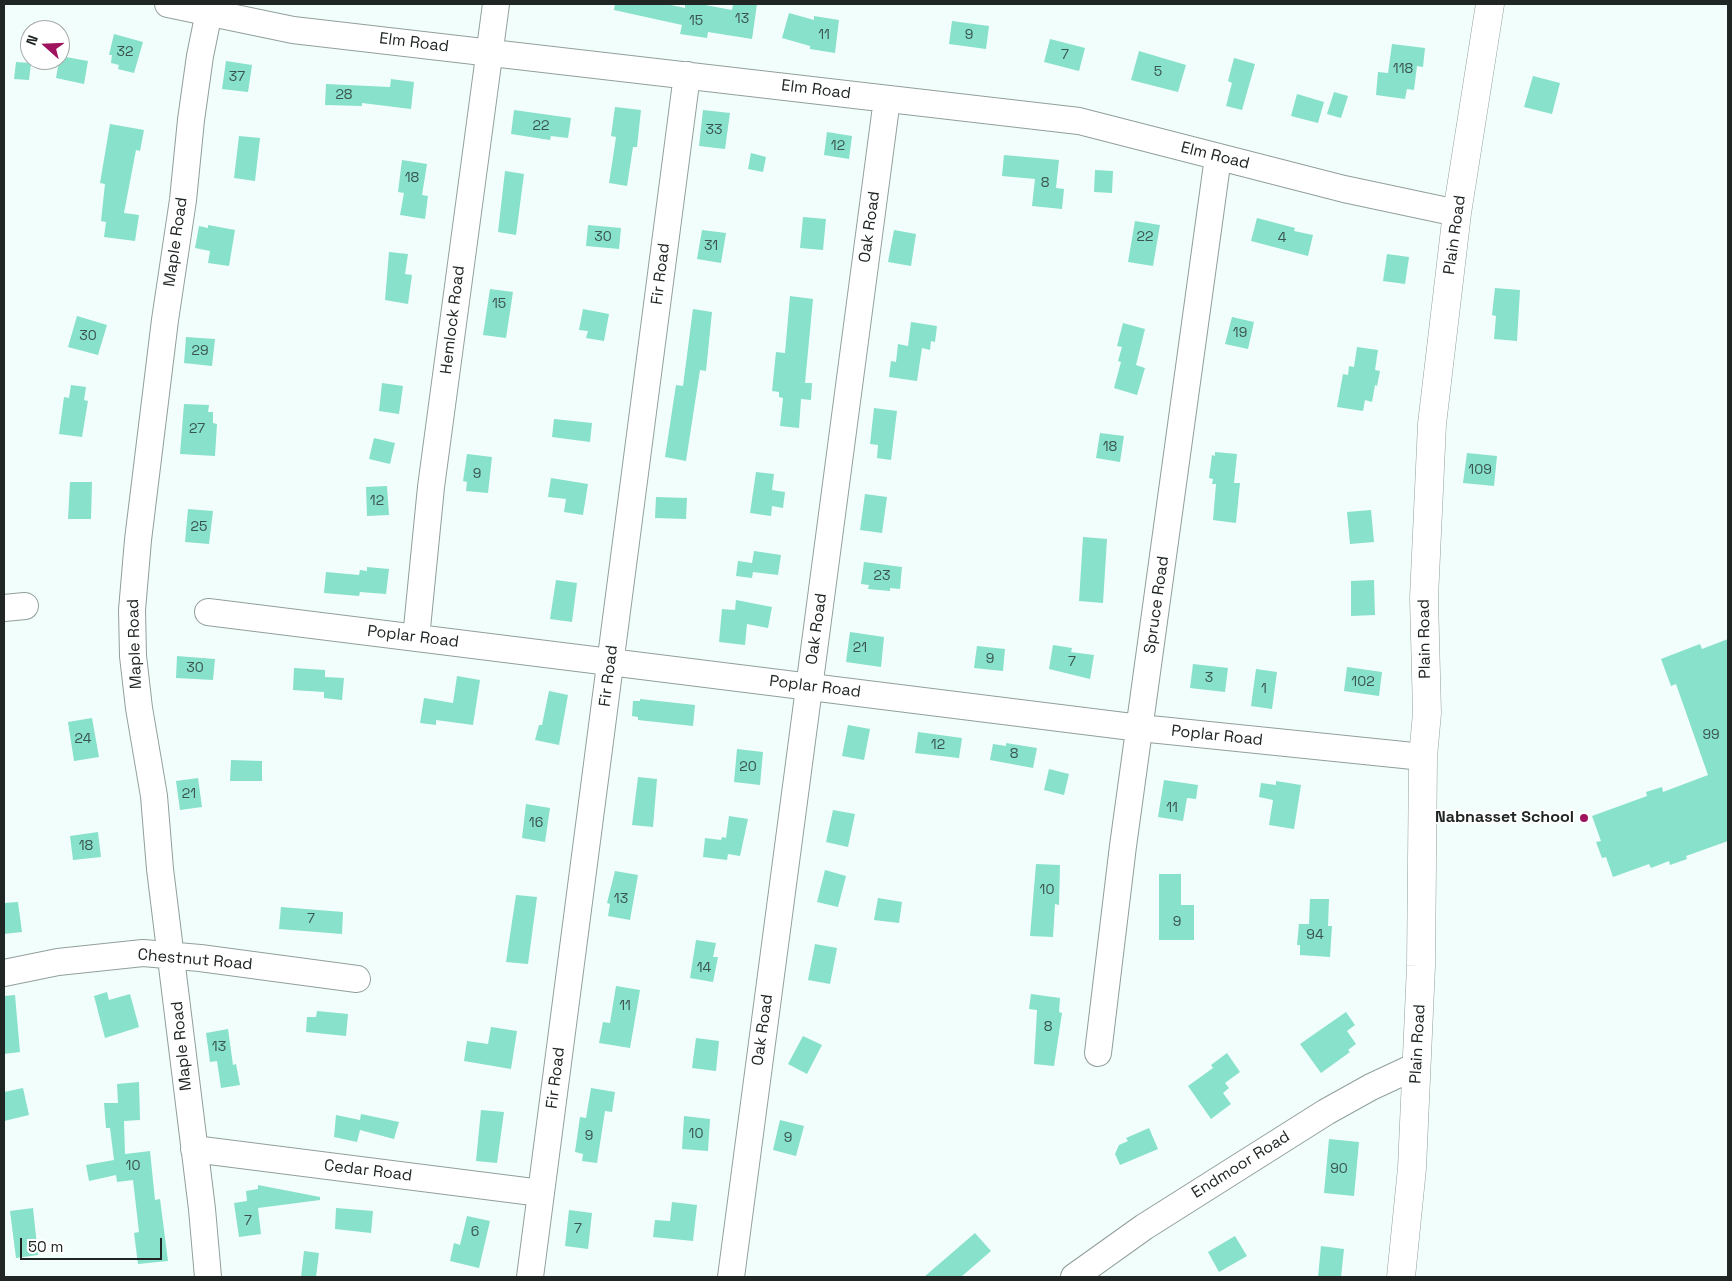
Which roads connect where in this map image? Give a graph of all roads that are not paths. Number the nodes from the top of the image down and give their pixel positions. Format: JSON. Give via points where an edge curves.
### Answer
{"nodes":[{"id":1,"x":168,"y":4,"type":"edge"},
{"id":2,"x":496,"y":4,"type":"edge"},
{"id":3,"x":1490,"y":4,"type":"edge"},
{"id":4,"x":210,"y":12,"type":"junction"},
{"id":5,"x":489,"y":52,"type":"junction"},
{"id":6,"x":687,"y":75,"type":"junction"},
{"id":7,"x":887,"y":99,"type":"junction"},
{"id":8,"x":1218,"y":157,"type":"junction"},
{"id":9,"x":1457,"y":213,"type":"junction"},
{"id":10,"x":208,"y":612,"type":"dead end"},
{"id":11,"x":416,"y":638,"type":"junction"},
{"id":12,"x":610,"y":662,"type":"junction"},
{"id":13,"x":809,"y":686,"type":"junction"},
{"id":14,"x":1140,"y":728,"type":"junction"},
{"id":15,"x":1423,"y":757,"type":"junction"},
{"id":16,"x":171,"y":956,"type":"junction"},
{"id":17,"x":4,"y":973,"type":"edge"},
{"id":18,"x":357,"y":979,"type":"dead end"},
{"id":19,"x":1098,"y":1053,"type":"dead end"},
{"id":20,"x":1416,"y":1066,"type":"junction"},
{"id":21,"x":194,"y":1150,"type":"junction"},
{"id":22,"x":541,"y":1193,"type":"junction"},
{"id":23,"x":208,"y":1277,"type":"edge"},
{"id":24,"x":530,"y":1277,"type":"edge"},
{"id":25,"x":731,"y":1277,"type":"edge"},
{"id":26,"x":1074,"y":1277,"type":"edge"},
{"id":27,"x":1401,"y":1277,"type":"edge"}],
"edges":[{"from":1,"to":4,"type":"street","name":"Elm Road"},
{"from":2,"to":5,"type":"street","name":"Hemlock Road"},
{"from":3,"to":9,"type":"main road","name":"Plain Road"},
{"from":4,"to":5,"type":"street","name":"Elm Road","via":[[293,30]]},
{"from":4,"to":16,"type":"street","name":"Maple Road","via":[[191,120],[140,521],[132,610],[133,656],[154,796]]},
{"from":5,"to":6,"type":"street","name":"Elm Road"},
{"from":5,"to":11,"type":"street","name":"Hemlock Road","via":[[430,487]]},
{"from":6,"to":7,"type":"street","name":"Elm Road"},
{"from":6,"to":12,"type":"street","name":"Fir Road"},
{"from":7,"to":8,"type":"street","name":"Elm Road","via":[[1080,121]]},
{"from":7,"to":13,"type":"street","name":"Oak Road"},
{"from":8,"to":9,"type":"street","name":"Elm Road"},
{"from":8,"to":14,"type":"street","name":"Spruce Road"},
{"from":9,"to":15,"type":"main road","name":"Plain Road","via":[[1432,424],[1424,598],[1427,713]]},
{"from":10,"to":11,"type":"street","name":"Poplar Road"},
{"from":11,"to":12,"type":"street","name":"Poplar Road"},
{"from":12,"to":13,"type":"street","name":"Poplar Road"},
{"from":12,"to":22,"type":"street","name":"Fir Road"},
{"from":13,"to":14,"type":"street","name":"Poplar Road"},
{"from":13,"to":25,"type":"street","name":"Oak Road"},
{"from":14,"to":15,"type":"street","name":"Poplar Road"},
{"from":14,"to":19,"type":"street","name":"Spruce Road"},
{"from":15,"to":20,"type":"main road","name":"Plain Road","via":[[1421,966]]},
{"from":16,"to":17,"type":"street","name":"Chestnut Road","via":[[143,953],[113,956],[58,962]]},
{"from":16,"to":18,"type":"street","name":"Chestnut Road"},
{"from":16,"to":21,"type":"street","name":"Maple Road"},
{"from":20,"to":26,"type":"street","name":"Endmoor Road","via":[[1371,1086],[1326,1112],[1144,1227]]},
{"from":20,"to":27,"type":"main road","name":"Plain Road","via":[[1412,1168]]},
{"from":21,"to":22,"type":"street","name":"Cedar Road"},
{"from":21,"to":23,"type":"street","name":"Maple Road"},
{"from":22,"to":24,"type":"street","name":"Fir Road"}]}
